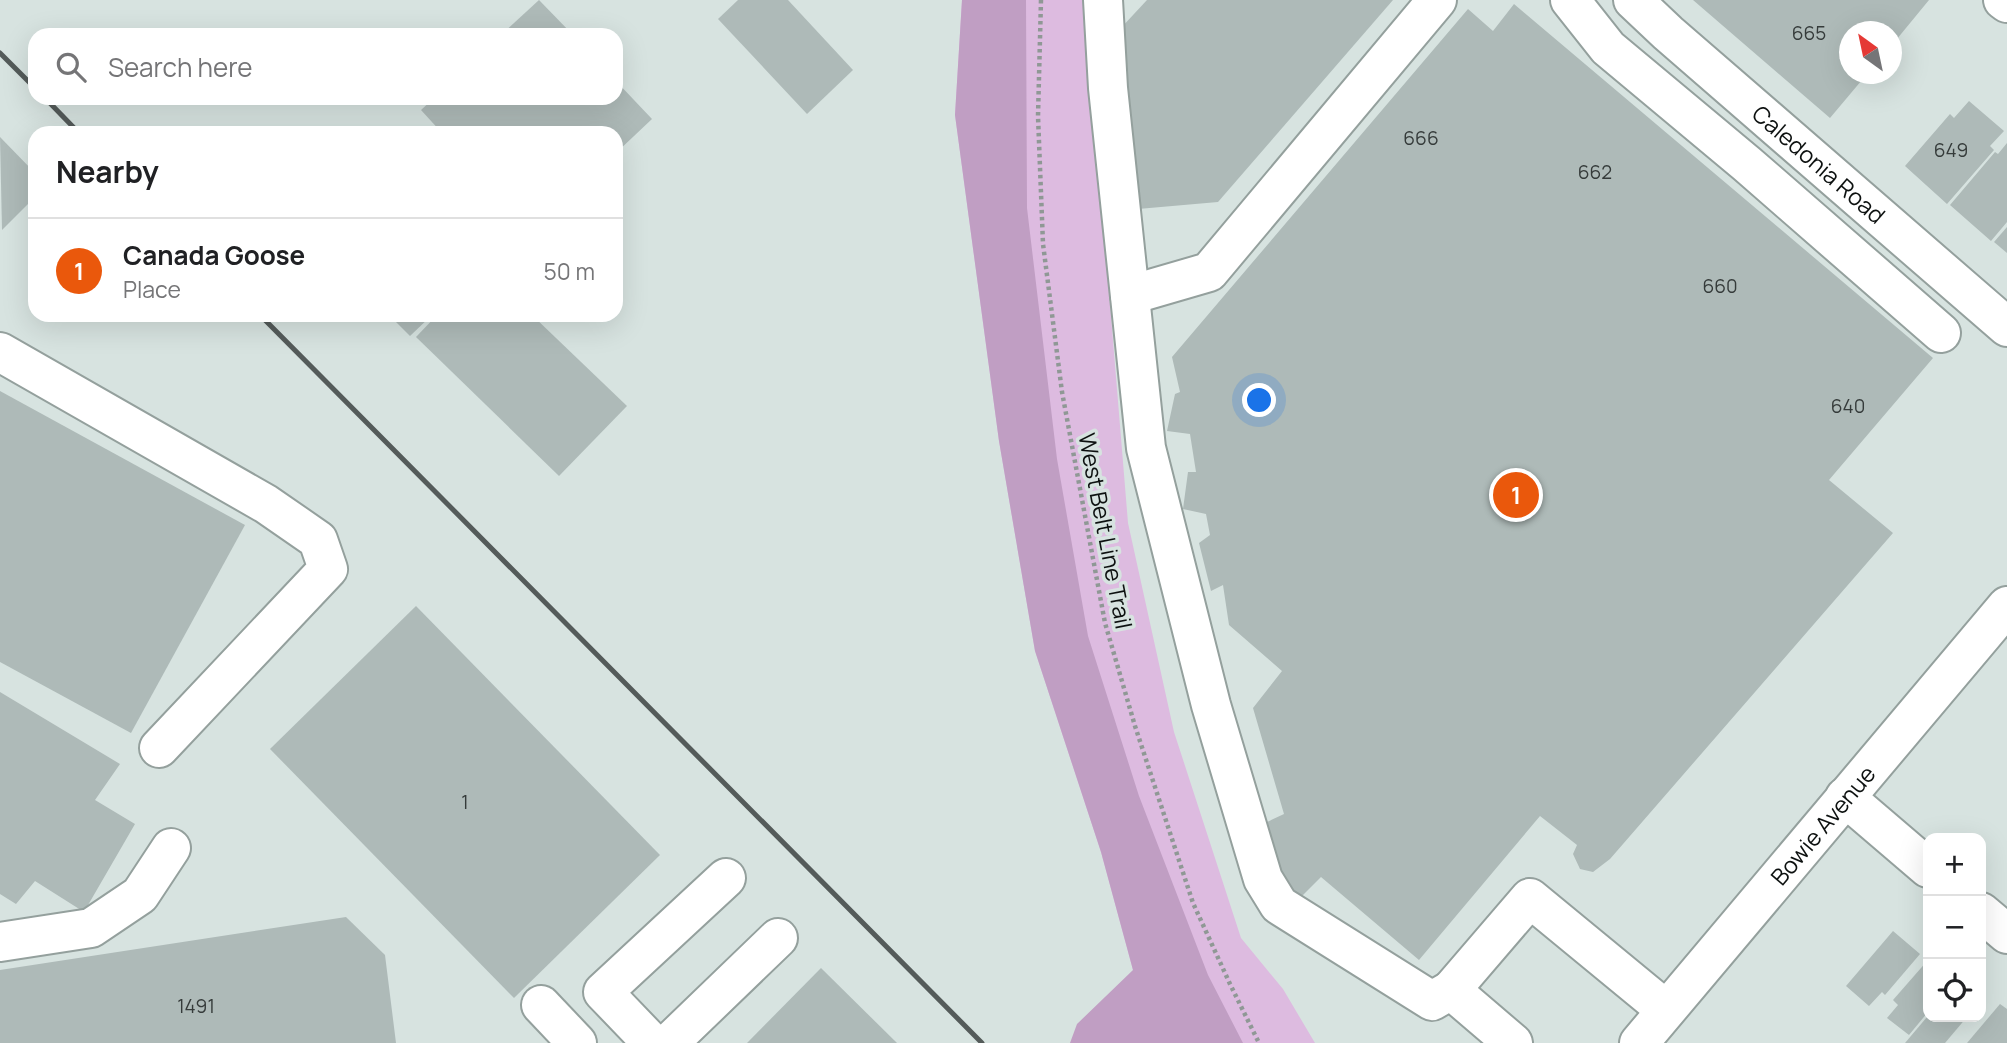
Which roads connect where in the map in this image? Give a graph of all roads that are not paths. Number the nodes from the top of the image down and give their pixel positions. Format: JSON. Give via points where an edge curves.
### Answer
{"nodes":[{"id":1,"x":1103,"y":0,"type":"edge"},
{"id":2,"x":1437,"y":0,"type":"edge"},
{"id":3,"x":1570,"y":0,"type":"edge"},
{"id":4,"x":1633,"y":0,"type":"edge"},
{"id":5,"x":1937,"y":267,"type":"junction"},
{"id":6,"x":1130,"y":295,"type":"junction"},
{"id":7,"x":1906,"y":302,"type":"junction"},
{"id":8,"x":2007,"y":327,"type":"edge"},
{"id":9,"x":1941,"y":333,"type":"dead end"},
{"id":10,"x":0,"y":352,"type":"edge"},
{"id":11,"x":2007,"y":606,"type":"edge"},
{"id":12,"x":159,"y":748,"type":"dead end"},
{"id":13,"x":1845,"y":797,"type":"junction"},
{"id":14,"x":171,"y":848,"type":"dead end"},
{"id":15,"x":1923,"y":864,"type":"edge"},
{"id":16,"x":726,"y":878,"type":"dead end"},
{"id":17,"x":1986,"y":916,"type":"edge"},
{"id":18,"x":2007,"y":934,"type":"edge"},
{"id":19,"x":778,"y":939,"type":"dead end"},
{"id":20,"x":0,"y":942,"type":"edge"},
{"id":21,"x":1451,"y":990,"type":"junction"},
{"id":22,"x":541,"y":1005,"type":"dead end"},
{"id":23,"x":1666,"y":1010,"type":"junction"},
{"id":24,"x":577,"y":1043,"type":"edge"},
{"id":25,"x":652,"y":1043,"type":"edge"},
{"id":26,"x":669,"y":1043,"type":"edge"},
{"id":27,"x":1513,"y":1043,"type":"edge"},
{"id":28,"x":1639,"y":1043,"type":"edge"}],
"edges":[{"from":1,"to":6,"type":"street"},
{"from":2,"to":6,"type":"street","via":[[1209,272]]},
{"from":3,"to":7,"type":"street","via":[[1608,48]]},
{"from":4,"to":5,"type":"street","name":"Caledonia Road"},
{"from":5,"to":7,"type":"street"},
{"from":5,"to":8,"type":"street","name":"Caledonia Road"},
{"from":6,"to":21,"type":"street","via":[[1146,449],[1211,705],[1263,879],[1279,905],[1432,1001]]},
{"from":7,"to":9,"type":"street"},
{"from":10,"to":12,"type":"street","via":[[266,504],[318,540],[328,569]]},
{"from":11,"to":13,"type":"street","name":"Bowie Avenue"},
{"from":13,"to":15,"type":"street"},
{"from":13,"to":23,"type":"street","name":"Bowie Avenue"},
{"from":14,"to":20,"type":"street","via":[[140,895],[91,928]]},
{"from":16,"to":25,"type":"street","via":[[603,992]]},
{"from":17,"to":18,"type":"street"},
{"from":19,"to":26,"type":"street"},
{"from":21,"to":23,"type":"street","via":[[1530,898]]},
{"from":21,"to":27,"type":"street"},
{"from":22,"to":24,"type":"street"},
{"from":23,"to":28,"type":"street","name":"Bowie Avenue"}]}
